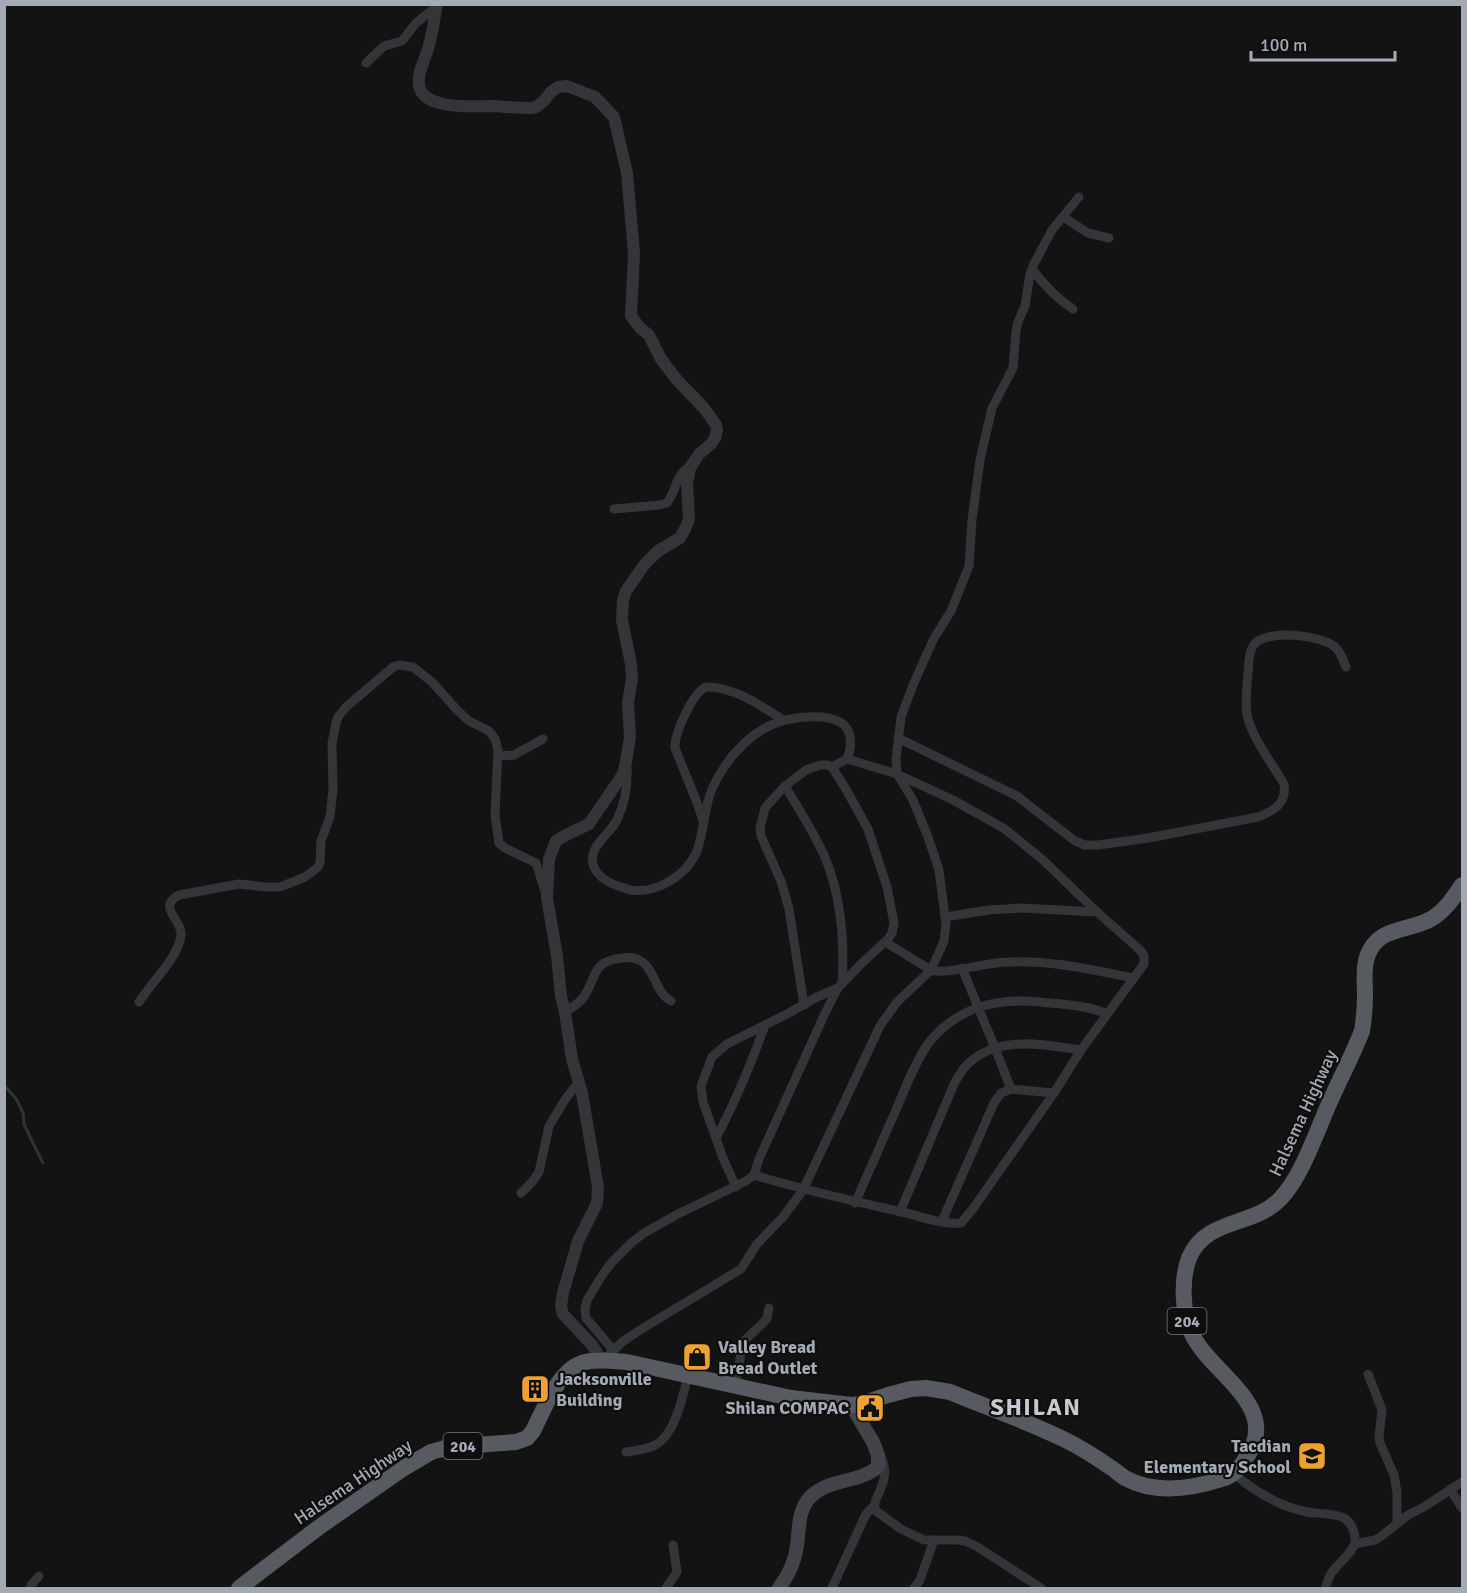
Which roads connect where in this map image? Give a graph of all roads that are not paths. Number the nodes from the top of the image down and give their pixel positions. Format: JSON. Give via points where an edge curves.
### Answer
{"nodes":[{"id":1,"x":437,"y":5,"type":"edge"},
{"id":2,"x":366,"y":63,"type":"dead end"},
{"id":3,"x":1079,"y":197,"type":"dead end"},
{"id":4,"x":1063,"y":217,"type":"junction"},
{"id":5,"x":1108,"y":238,"type":"dead end"},
{"id":6,"x":1032,"y":269,"type":"junction"},
{"id":7,"x":1073,"y":309,"type":"dead end"},
{"id":8,"x":692,"y":465,"type":"junction"},
{"id":9,"x":614,"y":509,"type":"dead end"},
{"id":10,"x":1346,"y":667,"type":"dead end"},
{"id":11,"x":783,"y":720,"type":"junction"},
{"id":12,"x":898,"y":738,"type":"junction"},
{"id":13,"x":543,"y":739,"type":"dead end"},
{"id":14,"x":498,"y":756,"type":"junction"},
{"id":15,"x":847,"y":759,"type":"junction"},
{"id":16,"x":626,"y":762,"type":"junction"},
{"id":17,"x":832,"y":767,"type":"junction"},
{"id":18,"x":897,"y":774,"type":"junction"},
{"id":19,"x":785,"y":786,"type":"junction"},
{"id":20,"x":704,"y":824,"type":"junction"},
{"id":21,"x":1462,"y":885,"type":"edge"},
{"id":22,"x":547,"y":898,"type":"junction"},
{"id":23,"x":1097,"y":912,"type":"junction"},
{"id":24,"x":945,"y":917,"type":"junction"},
{"id":25,"x":885,"y":942,"type":"junction"},
{"id":26,"x":962,"y":969,"type":"junction"},
{"id":27,"x":931,"y":970,"type":"junction"},
{"id":28,"x":1134,"y":978,"type":"junction"},
{"id":29,"x":839,"y":986,"type":"junction"},
{"id":30,"x":671,"y":1001,"type":"dead end"},
{"id":31,"x":139,"y":1002,"type":"dead end"},
{"id":32,"x":804,"y":1005,"type":"junction"},
{"id":33,"x":979,"y":1007,"type":"junction"},
{"id":34,"x":565,"y":1012,"type":"junction"},
{"id":35,"x":1107,"y":1014,"type":"junction"},
{"id":36,"x":765,"y":1025,"type":"junction"},
{"id":37,"x":995,"y":1048,"type":"junction"},
{"id":38,"x":1081,"y":1050,"type":"junction"},
{"id":39,"x":579,"y":1082,"type":"junction"},
{"id":40,"x":1011,"y":1089,"type":"junction"},
{"id":41,"x":1054,"y":1093,"type":"junction"},
{"id":42,"x":716,"y":1138,"type":"junction"},
{"id":43,"x":754,"y":1175,"type":"junction"},
{"id":44,"x":736,"y":1187,"type":"junction"},
{"id":45,"x":803,"y":1190,"type":"junction"},
{"id":46,"x":521,"y":1192,"type":"dead end"},
{"id":47,"x":855,"y":1203,"type":"junction"},
{"id":48,"x":900,"y":1212,"type":"junction"},
{"id":49,"x":942,"y":1221,"type":"junction"},
{"id":50,"x":770,"y":1308,"type":"dead end"},
{"id":51,"x":605,"y":1357,"type":"junction"},
{"id":52,"x":1368,"y":1374,"type":"dead end"},
{"id":53,"x":688,"y":1377,"type":"junction"},
{"id":54,"x":735,"y":1387,"type":"junction"},
{"id":55,"x":851,"y":1405,"type":"junction"},
{"id":56,"x":626,"y":1452,"type":"dead end"},
{"id":57,"x":878,"y":1455,"type":"junction"},
{"id":58,"x":1233,"y":1473,"type":"junction"},
{"id":59,"x":1462,"y":1482,"type":"edge"},
{"id":60,"x":1450,"y":1489,"type":"junction"},
{"id":61,"x":874,"y":1506,"type":"junction"},
{"id":62,"x":1462,"y":1508,"type":"edge"},
{"id":63,"x":1396,"y":1523,"type":"junction"},
{"id":64,"x":934,"y":1540,"type":"junction"},
{"id":65,"x":1355,"y":1544,"type":"junction"},
{"id":66,"x":673,"y":1545,"type":"dead end"},
{"id":67,"x":39,"y":1576,"type":"dead end"},
{"id":68,"x":30,"y":1588,"type":"edge"},
{"id":69,"x":239,"y":1588,"type":"edge"},
{"id":70,"x":666,"y":1588,"type":"edge"},
{"id":71,"x":779,"y":1588,"type":"edge"},
{"id":72,"x":832,"y":1588,"type":"edge"},
{"id":73,"x":914,"y":1588,"type":"edge"},
{"id":74,"x":1041,"y":1588,"type":"edge"},
{"id":75,"x":1326,"y":1588,"type":"edge"}],
"edges":[{"from":1,"to":2,"type":"street","via":[[402,41],[384,46]]},
{"from":1,"to":8,"type":"street","via":[[419,85],[428,99],[454,106],[531,108],[558,87],[567,86],[596,97],[614,117],[628,184],[634,253],[631,316],[717,428],[711,444]]},
{"from":3,"to":4,"type":"street"},
{"from":4,"to":5,"type":"street","via":[[1088,233]]},
{"from":4,"to":6,"type":"street"},
{"from":6,"to":7,"type":"street","via":[[1061,302]]},
{"from":6,"to":12,"type":"street","via":[[1026,306],[1016,331],[1013,368],[992,408],[980,460],[969,566],[909,694]]},
{"from":8,"to":9,"type":"street","via":[[679,475],[667,503]]},
{"from":8,"to":16,"type":"street","via":[[687,483],[689,519],[685,529],[680,538],[644,565],[623,601],[622,620],[632,670]]},
{"from":10,"to":12,"type":"street","via":[[1335,646],[1321,640],[1287,634],[1253,644],[1248,718],[1284,784],[1284,798],[1279,806],[1258,817],[1148,838],[1098,845],[1074,841],[1017,796]]},
{"from":11,"to":15,"type":"street","via":[[811,717],[843,724],[850,738]]},
{"from":11,"to":20,"type":"street","via":[[764,728],[738,748],[711,791]]},
{"from":11,"to":20,"type":"street","via":[[730,690],[706,687],[698,692],[674,744]]},
{"from":12,"to":18,"type":"street"},
{"from":13,"to":14,"type":"street","via":[[510,757]]},
{"from":14,"to":22,"type":"street","via":[[495,815],[499,843],[536,863]]},
{"from":14,"to":31,"type":"street","via":[[489,731],[469,721],[432,682],[413,667],[393,667],[338,717],[332,742],[330,817],[321,841],[318,867],[280,887],[239,884],[175,897],[170,906],[182,935],[170,961]]},
{"from":15,"to":17,"type":"street"},
{"from":15,"to":18,"type":"street"},
{"from":16,"to":20,"type":"street","via":[[627,787],[618,818],[594,852],[592,862],[598,875],[610,884],[632,890],[665,885],[690,863]]},
{"from":16,"to":22,"type":"street","via":[[618,782],[590,824],[556,841],[549,859]]},
{"from":17,"to":19,"type":"street","via":[[813,767]]},
{"from":17,"to":25,"type":"street","via":[[864,821],[885,880],[894,923]]},
{"from":18,"to":23,"type":"street","via":[[1011,832]]},
{"from":18,"to":24,"type":"street","via":[[928,837],[939,870]]},
{"from":19,"to":29,"type":"street","via":[[824,856],[836,894],[843,958]]},
{"from":19,"to":32,"type":"street","via":[[765,808],[760,828],[789,909]]},
{"from":21,"to":58,"type":"highway","name":"Halsema Highway","number":"204","via":[[1438,914],[1390,932],[1371,947],[1365,965],[1362,1031],[1290,1188],[1263,1213],[1212,1231],[1189,1257],[1184,1295],[1187,1323],[1197,1344],[1248,1401],[1255,1423],[1254,1442]]},
{"from":22,"to":34,"type":"street"},
{"from":23,"to":24,"type":"street","via":[[1021,908]]},
{"from":23,"to":28,"type":"street","via":[[1144,956],[1144,964]]},
{"from":24,"to":27,"type":"street","via":[[944,941]]},
{"from":25,"to":27,"type":"street"},
{"from":25,"to":29,"type":"street"},
{"from":26,"to":27,"type":"street"},
{"from":26,"to":28,"type":"street","via":[[995,962],[1034,962]]},
{"from":26,"to":33,"type":"street"},
{"from":27,"to":45,"type":"street","via":[[897,1002],[880,1026]]},
{"from":28,"to":35,"type":"street"},
{"from":29,"to":32,"type":"street"},
{"from":29,"to":43,"type":"street"},
{"from":30,"to":34,"type":"street","via":[[662,994],[648,967],[628,957],[612,959],[597,968],[582,998]]},
{"from":32,"to":36,"type":"street"},
{"from":33,"to":35,"type":"street","via":[[995,1002],[1030,1002],[1070,1005]]},
{"from":33,"to":37,"type":"street"},
{"from":33,"to":47,"type":"street","via":[[954,1020],[931,1040]]},
{"from":34,"to":39,"type":"street"},
{"from":35,"to":38,"type":"street"},
{"from":36,"to":42,"type":"street"},
{"from":36,"to":42,"type":"street","via":[[720,1049],[706,1070],[703,1102]]},
{"from":37,"to":38,"type":"street","via":[[1019,1043]]},
{"from":37,"to":40,"type":"street"},
{"from":37,"to":48,"type":"street","via":[[975,1058],[954,1084]]},
{"from":38,"to":41,"type":"street"},
{"from":39,"to":46,"type":"street","via":[[549,1126],[539,1172]]},
{"from":39,"to":51,"type":"street","via":[[598,1196],[578,1241],[561,1306],[563,1314]]},
{"from":40,"to":41,"type":"street"},
{"from":40,"to":49,"type":"street","via":[[1001,1093],[994,1103]]},
{"from":41,"to":49,"type":"street","via":[[963,1221]]},
{"from":42,"to":44,"type":"street"},
{"from":43,"to":44,"type":"street"},
{"from":43,"to":45,"type":"street"},
{"from":44,"to":51,"type":"street","via":[[644,1233],[607,1268],[585,1309]]},
{"from":45,"to":47,"type":"street"},
{"from":45,"to":51,"type":"street","via":[[739,1271],[640,1330]]},
{"from":47,"to":48,"type":"street"},
{"from":48,"to":49,"type":"street"},
{"from":50,"to":54,"type":"street","via":[[767,1319],[743,1342]]},
{"from":51,"to":53,"type":"highway","name":"Halsema Highway","number":"204"},
{"from":51,"to":69,"type":"highway","name":"Halsema Highway","number":"204","via":[[578,1364],[566,1373],[527,1438],[431,1452],[322,1525]]},
{"from":52,"to":63,"type":"street","via":[[1382,1410],[1379,1437],[1394,1475]]},
{"from":53,"to":54,"type":"highway","name":"Halsema Highway","number":"204"},
{"from":53,"to":56,"type":"street","via":[[670,1432],[657,1444]]},
{"from":54,"to":55,"type":"highway","name":"Halsema Highway","number":"204"},
{"from":55,"to":57,"type":"main road"},
{"from":55,"to":58,"type":"highway","name":"Halsema Highway","number":"204","via":[[911,1389],[940,1389],[1060,1437],[1125,1478],[1145,1485],[1186,1488],[1215,1482]]},
{"from":57,"to":61,"type":"street","via":[[884,1463],[884,1473]]},
{"from":57,"to":71,"type":"main road","via":[[875,1470],[822,1488],[807,1501],[793,1564]]},
{"from":58,"to":65,"type":"street","via":[[1278,1503],[1296,1510],[1341,1516],[1350,1524]]},
{"from":59,"to":60,"type":"street"},
{"from":60,"to":62,"type":"street"},
{"from":60,"to":63,"type":"street"},
{"from":61,"to":64,"type":"street","via":[[876,1512],[901,1529],[924,1540]]},
{"from":61,"to":72,"type":"street","via":[[866,1514]]},
{"from":63,"to":65,"type":"street","via":[[1375,1540]]},
{"from":64,"to":73,"type":"street"},
{"from":64,"to":74,"type":"street","via":[[965,1541]]},
{"from":65,"to":75,"type":"street","via":[[1330,1573]]},
{"from":66,"to":70,"type":"street","via":[[677,1572]]},
{"from":67,"to":68,"type":"street"}]}
